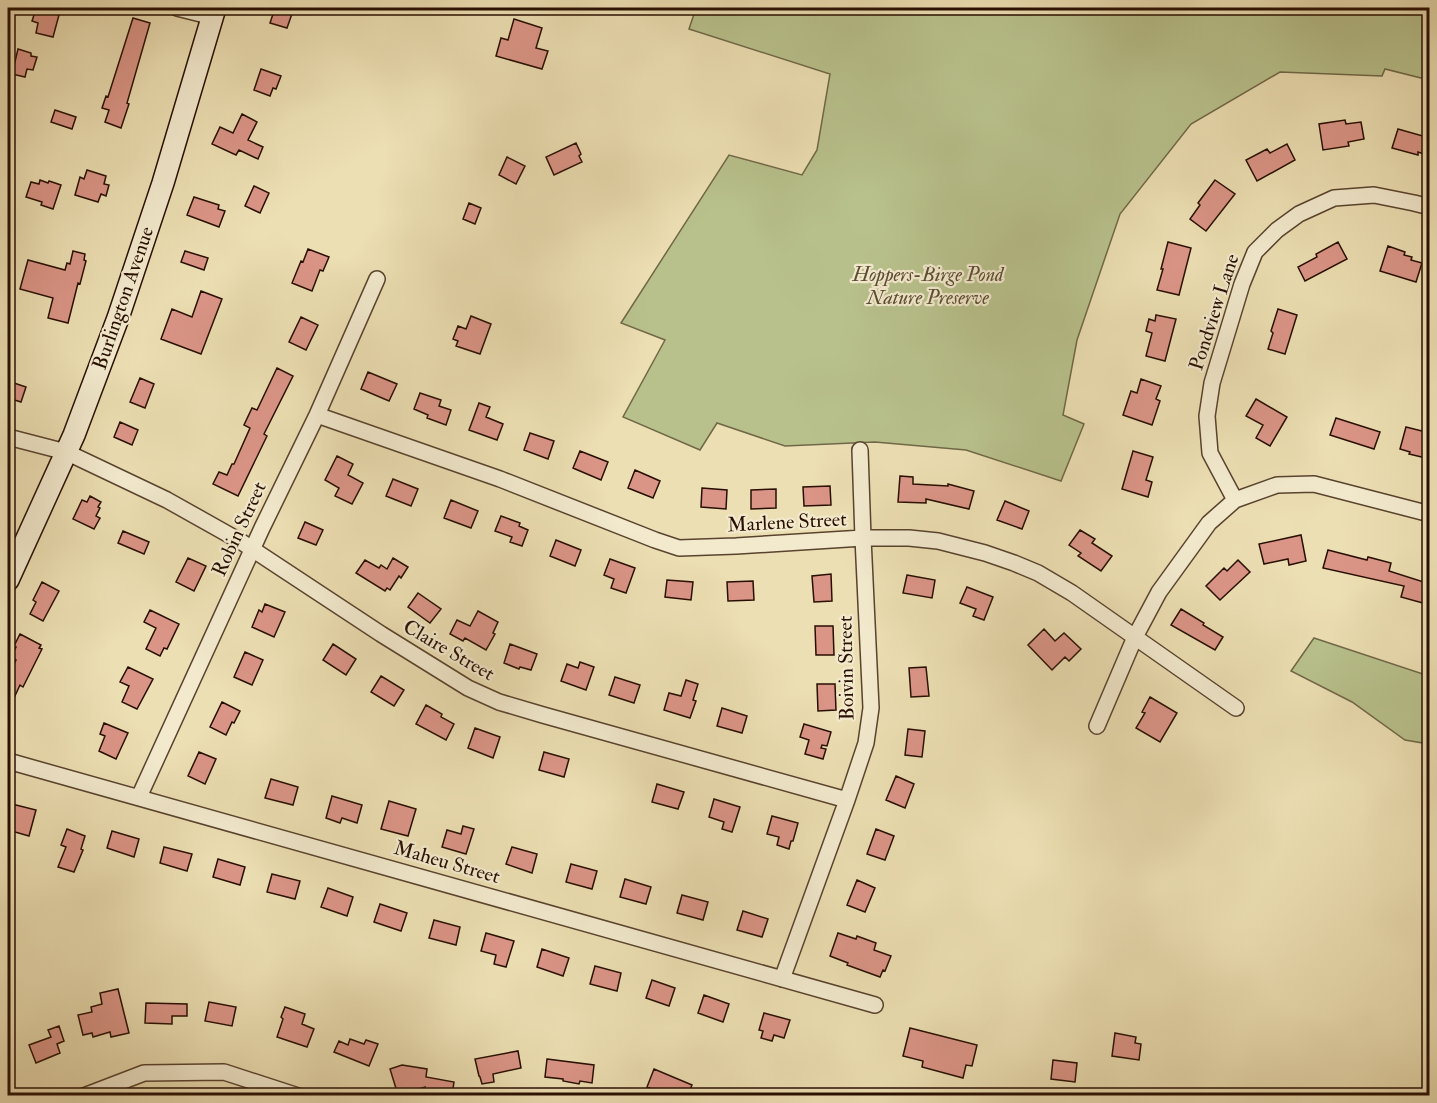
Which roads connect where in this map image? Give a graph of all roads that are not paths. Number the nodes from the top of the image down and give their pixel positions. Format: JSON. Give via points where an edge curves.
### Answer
{"nodes":[{"id":1,"x":177,"y":8,"type":"edge"},
{"id":2,"x":214,"y":12,"type":"edge"},
{"id":3,"x":1430,"y":207,"type":"edge"},
{"id":4,"x":377,"y":279,"type":"dead end"},
{"id":5,"x":316,"y":415,"type":"junction"},
{"id":6,"x":8,"y":436,"type":"edge"},
{"id":7,"x":860,"y":450,"type":"dead end"},
{"id":8,"x":66,"y":452,"type":"junction"},
{"id":9,"x":1235,"y":501,"type":"junction"},
{"id":10,"x":1430,"y":514,"type":"edge"},
{"id":11,"x":863,"y":538,"type":"junction"},
{"id":12,"x":252,"y":549,"type":"junction"},
{"id":13,"x":8,"y":580,"type":"edge"},
{"id":14,"x":1135,"y":637,"type":"junction"},
{"id":15,"x":1236,"y":708,"type":"dead end"},
{"id":16,"x":1097,"y":726,"type":"dead end"},
{"id":17,"x":8,"y":760,"type":"edge"},
{"id":18,"x":139,"y":797,"type":"junction"},
{"id":19,"x":847,"y":800,"type":"junction"},
{"id":20,"x":782,"y":979,"type":"junction"},
{"id":21,"x":875,"y":1005,"type":"dead end"},
{"id":22,"x":84,"y":1095,"type":"edge"},
{"id":23,"x":298,"y":1095,"type":"edge"}],
"edges":[{"from":1,"to":2,"type":"street"},
{"from":2,"to":8,"type":"main road","name":"Burlington Avenue","via":[[118,318]]},
{"from":3,"to":9,"type":"street","name":"Pondview Lane","via":[[1374,195],[1334,198],[1299,214],[1255,252],[1212,383],[1207,416],[1210,453]]},
{"from":4,"to":5,"type":"street","name":"Robin Street"},
{"from":5,"to":11,"type":"street","name":"Marlene Street","via":[[500,479],[679,548]]},
{"from":5,"to":12,"type":"street","name":"Robin Street"},
{"from":6,"to":8,"type":"street","name":"Claire Street"},
{"from":7,"to":11,"type":"street","name":"Boivin Street"},
{"from":8,"to":12,"type":"street","name":"Claire Street","via":[[166,500]]},
{"from":8,"to":13,"type":"main road","name":"Burlington Avenue"},
{"from":9,"to":10,"type":"street","via":[[1277,486],[1314,484]]},
{"from":9,"to":14,"type":"street","via":[[1209,523],[1159,592]]},
{"from":11,"to":14,"type":"street","name":"Marlene Street","via":[[938,541],[1014,562],[1072,593]]},
{"from":11,"to":19,"type":"street","name":"Boivin Street","via":[[871,708],[866,743]]},
{"from":12,"to":18,"type":"street","name":"Robin Street"},
{"from":12,"to":19,"type":"street","name":"Claire Street","via":[[442,673],[499,702]]},
{"from":14,"to":15,"type":"street","name":"Marlene Street"},
{"from":14,"to":16,"type":"street"},
{"from":17,"to":18,"type":"street","name":"Maheu Street"},
{"from":18,"to":20,"type":"street","name":"Maheu Street"},
{"from":19,"to":20,"type":"street","name":"Boivin Street"},
{"from":20,"to":21,"type":"street","name":"Maheu Street"},
{"from":22,"to":23,"type":"street","via":[[144,1073],[224,1072]]}]}
